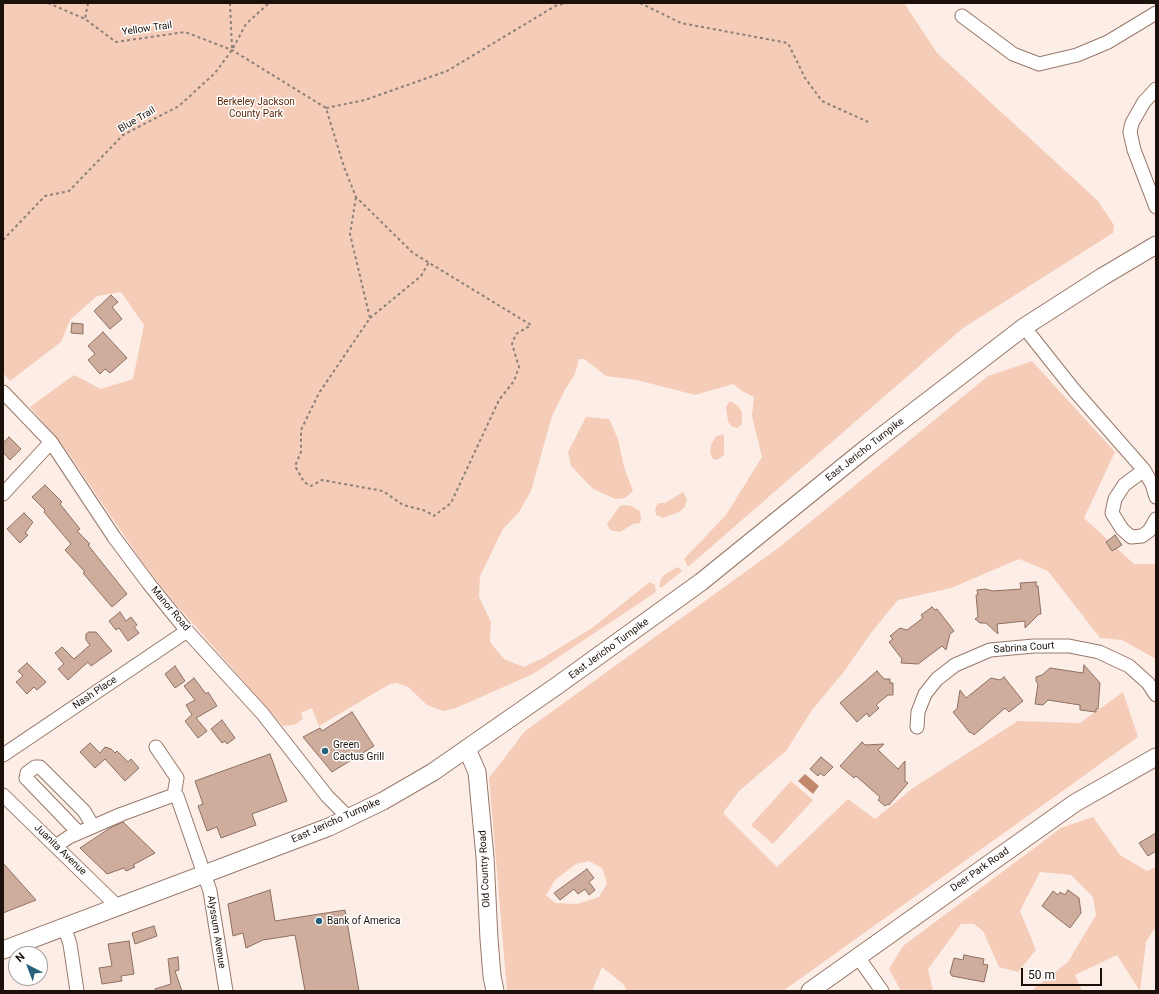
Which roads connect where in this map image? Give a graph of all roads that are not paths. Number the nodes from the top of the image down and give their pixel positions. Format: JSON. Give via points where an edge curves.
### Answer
{"nodes":[{"id":1,"x":1156,"y":13,"type":"edge"},
{"id":2,"x":962,"y":16,"type":"dead end"},
{"id":3,"x":1156,"y":89,"type":"edge"},
{"id":4,"x":1156,"y":207,"type":"edge"},
{"id":5,"x":1156,"y":245,"type":"edge"},
{"id":6,"x":1024,"y":327,"type":"junction"},
{"id":7,"x":3,"y":392,"type":"edge"},
{"id":8,"x":51,"y":442,"type":"junction"},
{"id":9,"x":1144,"y":470,"type":"junction"},
{"id":10,"x":3,"y":494,"type":"edge"},
{"id":11,"x":1156,"y":497,"type":"edge"},
{"id":12,"x":1156,"y":519,"type":"edge"},
{"id":13,"x":188,"y":630,"type":"junction"},
{"id":14,"x":1156,"y":695,"type":"edge"},
{"id":15,"x":917,"y":727,"type":"dead end"},
{"id":16,"x":156,"y":747,"type":"dead end"},
{"id":17,"x":467,"y":749,"type":"junction"},
{"id":18,"x":3,"y":755,"type":"edge"},
{"id":19,"x":1156,"y":756,"type":"edge"},
{"id":20,"x":3,"y":795,"type":"edge"},
{"id":21,"x":174,"y":795,"type":"junction"},
{"id":22,"x":349,"y":818,"type":"junction"},
{"id":23,"x":93,"y":826,"type":"junction"},
{"id":24,"x":78,"y":832,"type":"junction"},
{"id":25,"x":56,"y":846,"type":"junction"},
{"id":26,"x":204,"y":874,"type":"junction"},
{"id":27,"x":117,"y":906,"type":"junction"},
{"id":28,"x":64,"y":926,"type":"junction"},
{"id":29,"x":3,"y":950,"type":"edge"},
{"id":30,"x":858,"y":957,"type":"junction"},
{"id":31,"x":77,"y":991,"type":"edge"},
{"id":32,"x":226,"y":991,"type":"edge"},
{"id":33,"x":495,"y":991,"type":"edge"},
{"id":34,"x":810,"y":991,"type":"edge"},
{"id":35,"x":882,"y":991,"type":"edge"}],
"edges":[{"from":1,"to":2,"type":"street","via":[[1108,42],[1077,55],[1039,64],[1013,54]]},
{"from":3,"to":4,"type":"street","via":[[1144,102],[1132,122],[1130,132],[1134,150]]},
{"from":5,"to":6,"type":"main road","name":"East Jericho Turnpike","via":[[1102,276]]},
{"from":6,"to":9,"type":"street","via":[[1074,390]]},
{"from":6,"to":17,"type":"main road","name":"East Jericho Turnpike","via":[[869,446],[701,582]]},
{"from":7,"to":8,"type":"street","name":"Manor Road"},
{"from":8,"to":10,"type":"street"},
{"from":8,"to":13,"type":"street","name":"Manor Road","via":[[114,537]]},
{"from":9,"to":11,"type":"street"},
{"from":9,"to":12,"type":"street","via":[[1124,485],[1115,499],[1112,513],[1122,529],[1131,537],[1142,536],[1149,531]]},
{"from":13,"to":18,"type":"street","name":"Nash Place"},
{"from":13,"to":22,"type":"street","name":"Manor Road","via":[[262,713],[327,796]]},
{"from":14,"to":15,"type":"street","name":"Sabrina Court","via":[[1148,683],[1129,666],[1099,652],[1069,646],[990,650],[955,665],[937,679],[925,694],[918,712]]},
{"from":16,"to":21,"type":"street","via":[[176,778]]},
{"from":17,"to":22,"type":"main road","name":"East Jericho Turnpike","via":[[433,772]]},
{"from":17,"to":33,"type":"main road","name":"Old Country Road","via":[[478,779]]},
{"from":19,"to":30,"type":"main road","name":"Deer Park Road","via":[[1075,803]]},
{"from":20,"to":25,"type":"street","name":"Juanita Avenue"},
{"from":21,"to":23,"type":"street"},
{"from":21,"to":26,"type":"street","name":"Alyssum Avenue","via":[[177,796]]},
{"from":22,"to":26,"type":"main road","name":"East Jericho Turnpike"},
{"from":23,"to":24,"type":"street"},
{"from":23,"to":24,"type":"street","via":[[84,812],[40,767],[35,767],[27,773],[26,778]]},
{"from":24,"to":25,"type":"street"},
{"from":25,"to":27,"type":"street","name":"Juanita Avenue"},
{"from":26,"to":27,"type":"main road","name":"East Jericho Turnpike"},
{"from":26,"to":32,"type":"street","name":"Alyssum Avenue","via":[[211,897]]},
{"from":27,"to":28,"type":"main road","name":"East Jericho Turnpike"},
{"from":28,"to":29,"type":"main road","name":"East Jericho Turnpike"},
{"from":28,"to":31,"type":"street","via":[[70,944]]},
{"from":30,"to":34,"type":"main road","name":"Deer Park Road"},
{"from":30,"to":35,"type":"street"}]}
